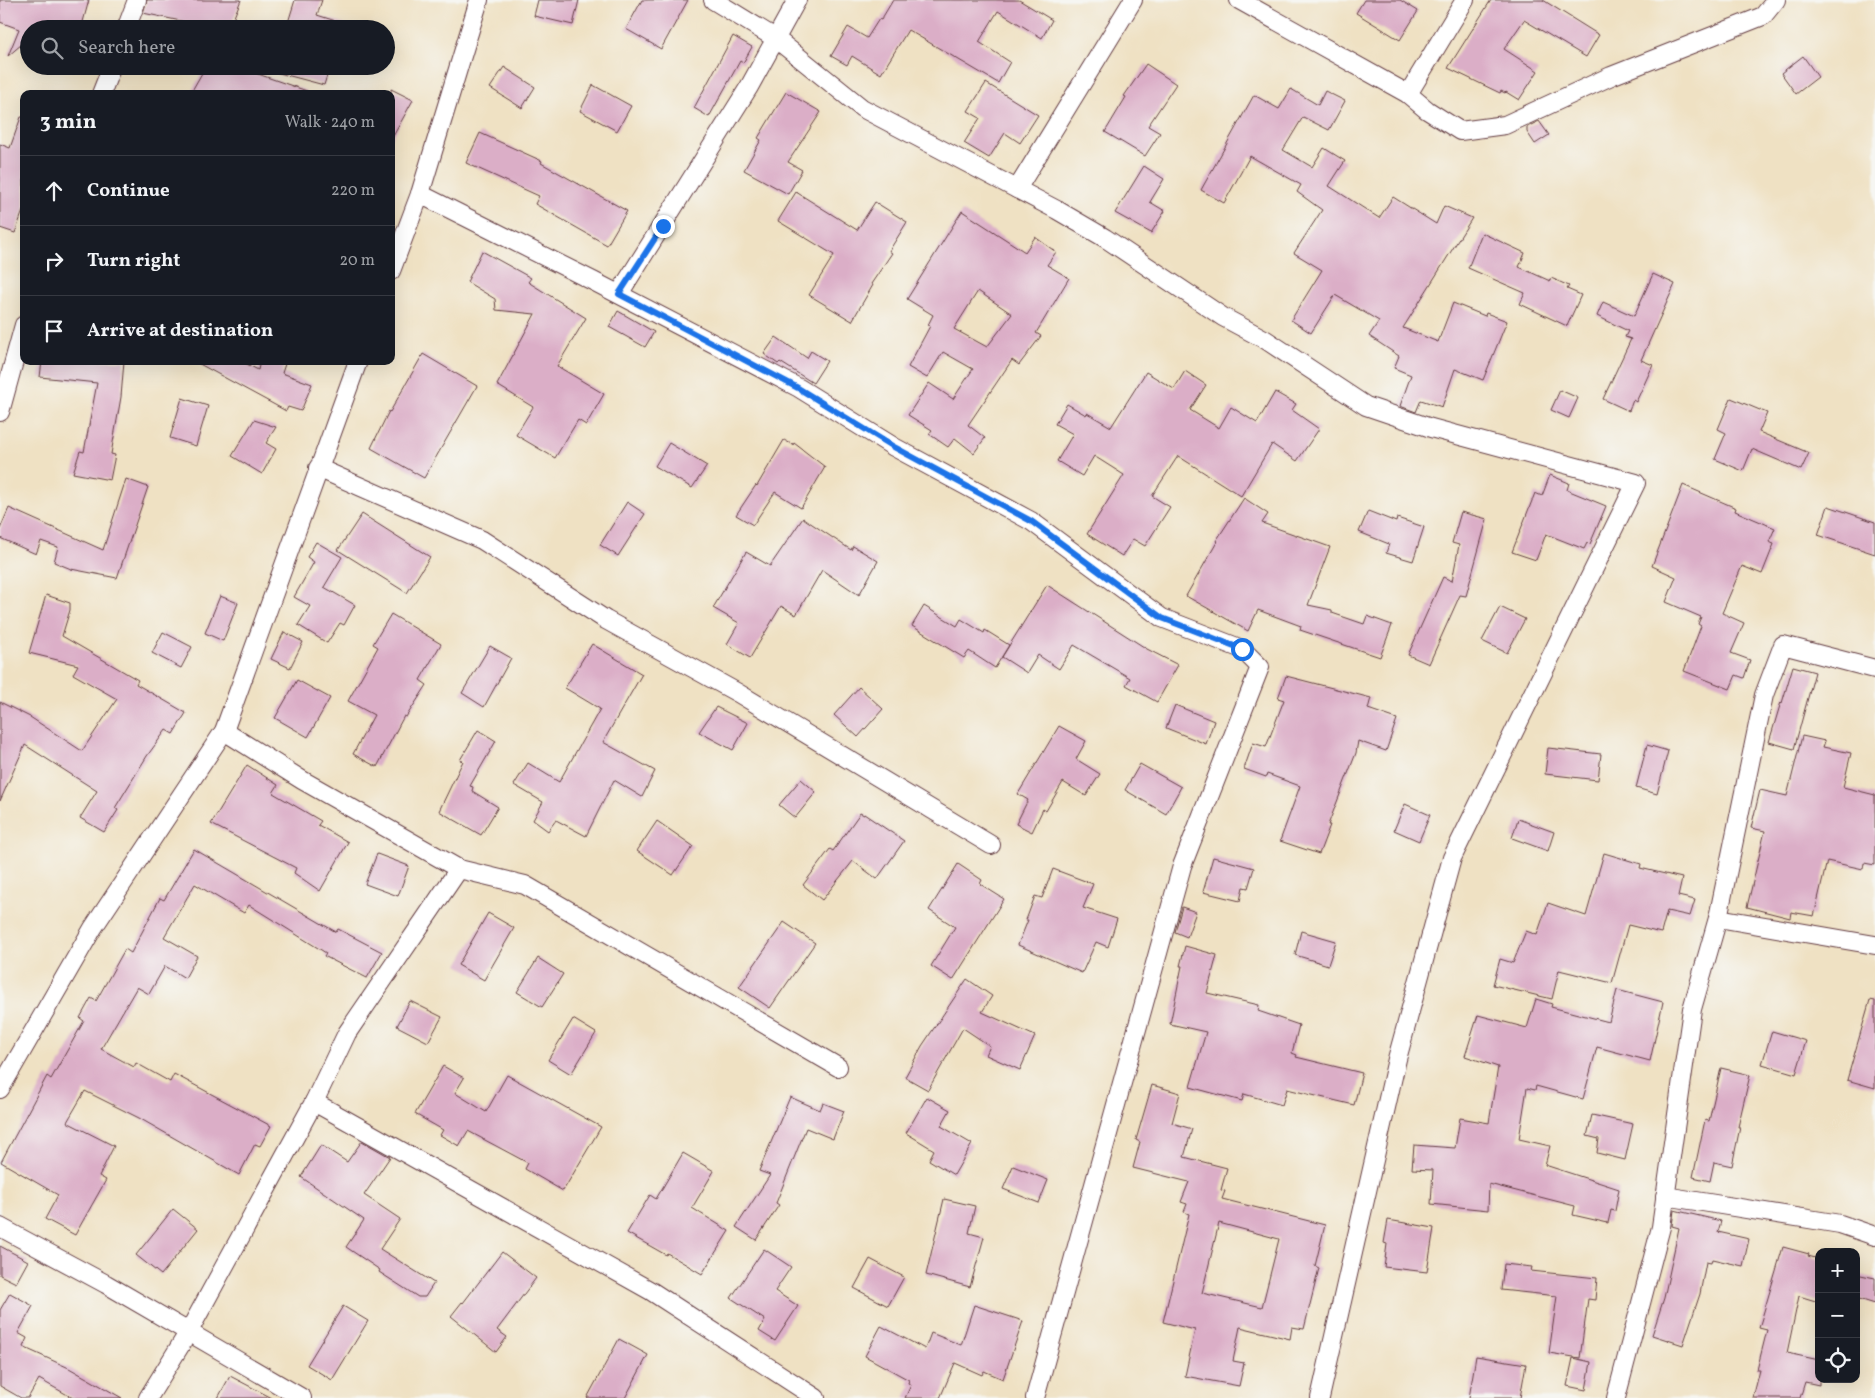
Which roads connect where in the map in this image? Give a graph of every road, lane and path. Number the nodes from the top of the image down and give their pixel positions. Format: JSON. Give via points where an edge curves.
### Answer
{"nodes":[{"id":1,"x":137,"y":0,"type":"edge"},
{"id":2,"x":479,"y":0,"type":"edge"},
{"id":3,"x":713,"y":0,"type":"edge"},
{"id":4,"x":797,"y":0,"type":"edge"},
{"id":5,"x":1133,"y":0,"type":"edge"},
{"id":6,"x":1239,"y":0,"type":"edge"},
{"id":7,"x":1465,"y":0,"type":"edge"},
{"id":8,"x":1776,"y":0,"type":"edge"},
{"id":9,"x":129,"y":20,"type":"edge"},
{"id":10,"x":775,"y":38,"type":"junction"},
{"id":11,"x":108,"y":75,"type":"edge"},
{"id":12,"x":103,"y":90,"type":"edge"},
{"id":13,"x":1408,"y":94,"type":"junction"},
{"id":14,"x":1017,"y":189,"type":"junction"},
{"id":15,"x":420,"y":194,"type":"junction"},
{"id":16,"x":395,"y":260,"type":"edge"},
{"id":17,"x":619,"y":294,"type":"junction"},
{"id":18,"x":20,"y":340,"type":"edge"},
{"id":19,"x":357,"y":365,"type":"edge"},
{"id":20,"x":0,"y":412,"type":"edge"},
{"id":21,"x":318,"y":468,"type":"junction"},
{"id":22,"x":1875,"y":669,"type":"edge"},
{"id":23,"x":224,"y":731,"type":"junction"},
{"id":24,"x":991,"y":845,"type":"dead end"},
{"id":25,"x":459,"y":869,"type":"junction"},
{"id":26,"x":1718,"y":918,"type":"junction"},
{"id":27,"x":1875,"y":945,"type":"edge"},
{"id":28,"x":838,"y":1067,"type":"dead end"},
{"id":29,"x":0,"y":1089,"type":"edge"},
{"id":30,"x":314,"y":1102,"type":"junction"},
{"id":31,"x":1665,"y":1196,"type":"junction"},
{"id":32,"x":0,"y":1227,"type":"edge"},
{"id":33,"x":1875,"y":1236,"type":"edge"},
{"id":34,"x":188,"y":1333,"type":"junction"},
{"id":35,"x":148,"y":1398,"type":"edge"},
{"id":36,"x":302,"y":1398,"type":"edge"},
{"id":37,"x":816,"y":1398,"type":"edge"},
{"id":38,"x":1035,"y":1398,"type":"edge"},
{"id":39,"x":1320,"y":1398,"type":"edge"},
{"id":40,"x":1616,"y":1398,"type":"edge"}],
"edges":[{"from":1,"to":9,"type":"street"},
{"from":2,"to":15,"type":"street"},
{"from":3,"to":10,"type":"street"},
{"from":4,"to":10,"type":"street"},
{"from":5,"to":14,"type":"street"},
{"from":6,"to":13,"type":"street"},
{"from":7,"to":13,"type":"street"},
{"from":8,"to":13,"type":"street","via":[[1763,16],[1611,76],[1505,125],[1460,131]]},
{"from":10,"to":14,"type":"street","via":[[862,108]]},
{"from":10,"to":17,"type":"street","via":[[749,87]]},
{"from":11,"to":12,"type":"street"},
{"from":14,"to":39,"type":"street","via":[[1105,238],[1223,317],[1266,340],[1366,406],[1450,434],[1636,483],[1452,858],[1397,1060]]},
{"from":15,"to":16,"type":"street"},
{"from":15,"to":17,"type":"street"},
{"from":17,"to":38,"type":"street","via":[[798,388],[894,447],[1031,521],[1162,618],[1242,649],[1260,667],[1182,866]]},
{"from":18,"to":20,"type":"street"},
{"from":19,"to":21,"type":"street"},
{"from":21,"to":23,"type":"street"},
{"from":21,"to":24,"type":"street","via":[[482,540],[606,620],[738,693]]},
{"from":22,"to":26,"type":"street","via":[[1783,645],[1764,695]]},
{"from":23,"to":25,"type":"street","via":[[302,780]]},
{"from":23,"to":29,"type":"street","via":[[92,928]]},
{"from":25,"to":28,"type":"street","via":[[525,885]]},
{"from":25,"to":30,"type":"street","via":[[347,1033]]},
{"from":26,"to":27,"type":"street"},
{"from":26,"to":31,"type":"street","via":[[1692,1009]]},
{"from":30,"to":34,"type":"street"},
{"from":30,"to":37,"type":"street","via":[[651,1291]]},
{"from":31,"to":33,"type":"street","via":[[1840,1224]]},
{"from":31,"to":40,"type":"street","via":[[1661,1227]]},
{"from":32,"to":34,"type":"street"},
{"from":34,"to":35,"type":"street"},
{"from":34,"to":36,"type":"street"}]}
